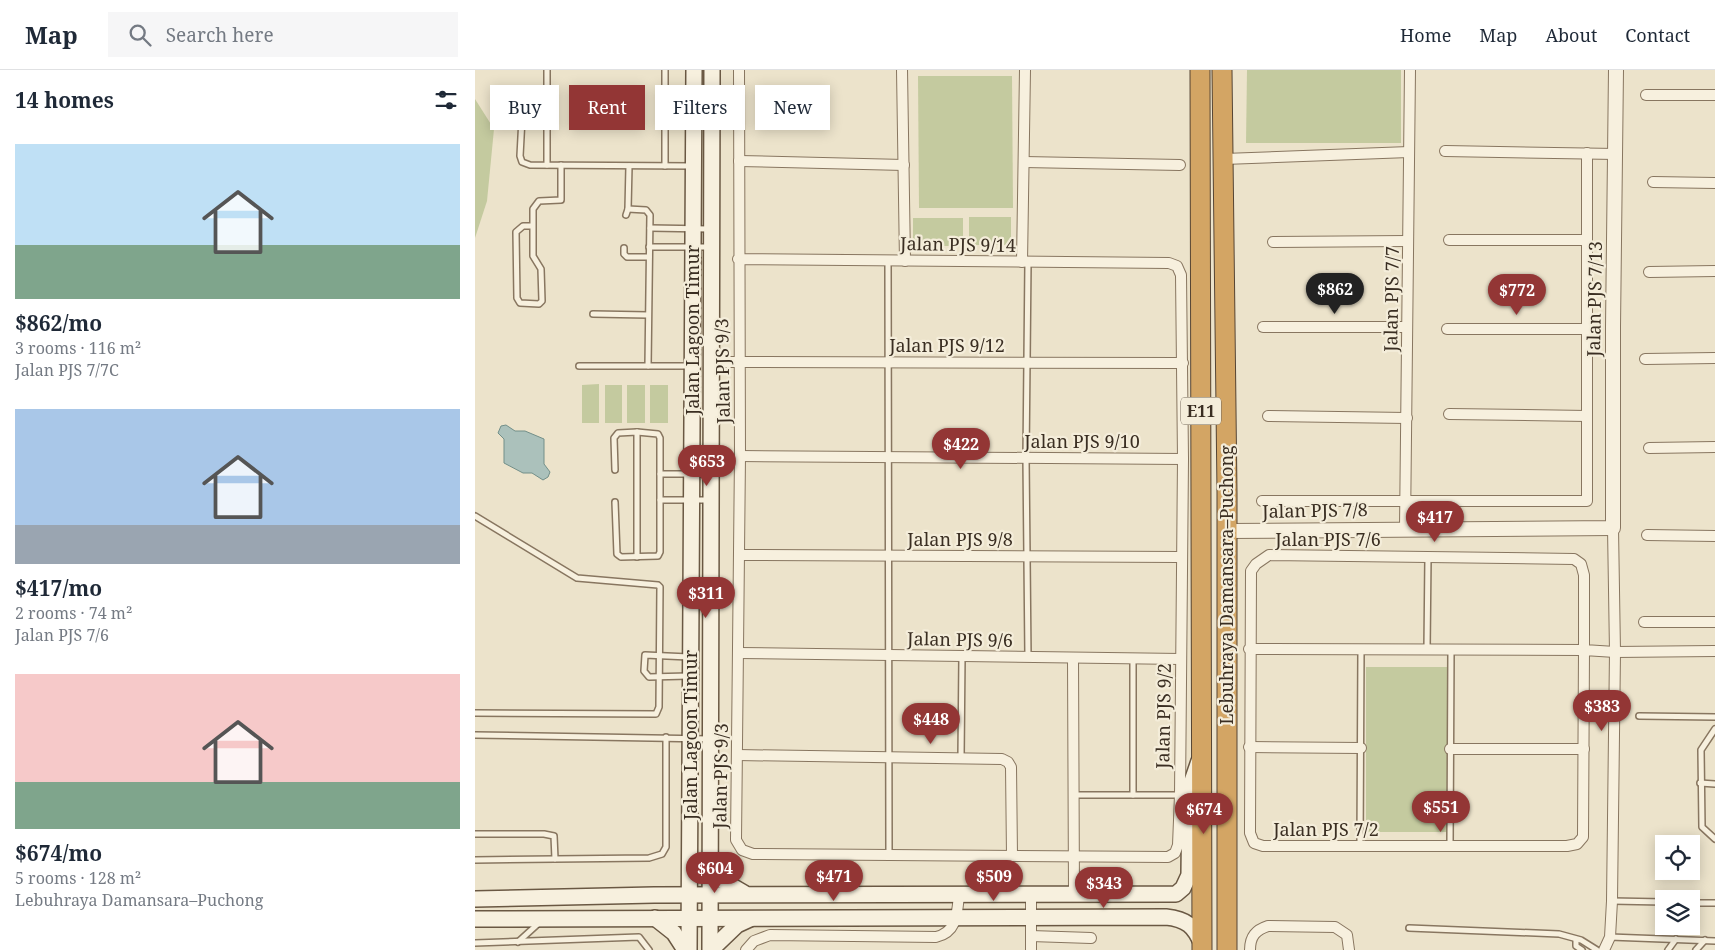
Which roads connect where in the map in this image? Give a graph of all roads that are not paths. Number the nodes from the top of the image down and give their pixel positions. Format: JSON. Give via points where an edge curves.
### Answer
{"nodes":[{"id":1,"x":547,"y":70,"type":"edge"},
{"id":2,"x":665,"y":70,"type":"edge"},
{"id":3,"x":693,"y":70,"type":"edge"},
{"id":4,"x":712,"y":70,"type":"edge"},
{"id":5,"x":739,"y":70,"type":"edge"},
{"id":6,"x":902,"y":70,"type":"edge"},
{"id":7,"x":1025,"y":70,"type":"edge"},
{"id":8,"x":1201,"y":70,"type":"edge"},
{"id":9,"x":1222,"y":70,"type":"edge"},
{"id":10,"x":1410,"y":70,"type":"edge"},
{"id":11,"x":1616,"y":70,"type":"edge"},
{"id":12,"x":1646,"y":95,"type":"dead end"},
{"id":13,"x":1715,"y":95,"type":"edge"},
{"id":14,"x":521,"y":130,"type":"edge"},
{"id":15,"x":547,"y":131,"type":"junction"},
{"id":16,"x":554,"y":131,"type":"dead end"},
{"id":17,"x":1445,"y":151,"type":"dead end"},
{"id":18,"x":1409,"y":152,"type":"junction"},
{"id":19,"x":1587,"y":153,"type":"junction"},
{"id":20,"x":1615,"y":154,"type":"junction"},
{"id":21,"x":1224,"y":159,"type":"junction"},
{"id":22,"x":739,"y":160,"type":"junction"},
{"id":23,"x":1024,"y":162,"type":"junction"},
{"id":24,"x":904,"y":165,"type":"junction"},
{"id":25,"x":1180,"y":165,"type":"dead end"},
{"id":26,"x":547,"y":166,"type":"junction"},
{"id":27,"x":561,"y":166,"type":"junction"},
{"id":28,"x":629,"y":166,"type":"junction"},
{"id":29,"x":665,"y":166,"type":"junction"},
{"id":30,"x":693,"y":166,"type":"junction"},
{"id":31,"x":712,"y":166,"type":"junction"},
{"id":32,"x":1653,"y":182,"type":"dead end"},
{"id":33,"x":1715,"y":183,"type":"edge"},
{"id":34,"x":628,"y":209,"type":"junction"},
{"id":35,"x":626,"y":215,"type":"dead end"},
{"id":36,"x":533,"y":226,"type":"junction"},
{"id":37,"x":650,"y":228,"type":"junction"},
{"id":38,"x":693,"y":229,"type":"junction"},
{"id":39,"x":712,"y":229,"type":"junction"},
{"id":40,"x":1449,"y":240,"type":"dead end"},
{"id":41,"x":1587,"y":240,"type":"junction"},
{"id":42,"x":1408,"y":241,"type":"junction"},
{"id":43,"x":1273,"y":242,"type":"dead end"},
{"id":44,"x":649,"y":247,"type":"junction"},
{"id":45,"x":693,"y":247,"type":"junction"},
{"id":46,"x":712,"y":247,"type":"junction"},
{"id":47,"x":625,"y":248,"type":"dead end"},
{"id":48,"x":649,"y":258,"type":"junction"},
{"id":49,"x":738,"y":259,"type":"junction"},
{"id":50,"x":888,"y":261,"type":"junction"},
{"id":51,"x":905,"y":261,"type":"junction"},
{"id":52,"x":1025,"y":262,"type":"junction"},
{"id":53,"x":1177,"y":266,"type":"joint"},
{"id":54,"x":1715,"y":271,"type":"edge"},
{"id":55,"x":1649,"y":272,"type":"dead end"},
{"id":56,"x":593,"y":314,"type":"dead end"},
{"id":57,"x":648,"y":315,"type":"junction"},
{"id":58,"x":1263,"y":327,"type":"dead end"},
{"id":59,"x":1407,"y":327,"type":"junction"},
{"id":60,"x":1447,"y":329,"type":"dead end"},
{"id":61,"x":1587,"y":329,"type":"junction"},
{"id":62,"x":1715,"y":358,"type":"edge"},
{"id":63,"x":1645,"y":359,"type":"dead end"},
{"id":64,"x":711,"y":362,"type":"junction"},
{"id":65,"x":739,"y":362,"type":"junction"},
{"id":66,"x":888,"y":362,"type":"junction"},
{"id":67,"x":1027,"y":362,"type":"junction"},
{"id":68,"x":1183,"y":363,"type":"junction"},
{"id":69,"x":579,"y":366,"type":"dead end"},
{"id":70,"x":648,"y":366,"type":"junction"},
{"id":71,"x":693,"y":366,"type":"junction"},
{"id":72,"x":1449,"y":414,"type":"dead end"},
{"id":73,"x":1269,"y":416,"type":"dead end"},
{"id":74,"x":1587,"y":416,"type":"junction"},
{"id":75,"x":1407,"y":418,"type":"junction"},
{"id":76,"x":637,"y":432,"type":"junction"},
{"id":77,"x":1715,"y":447,"type":"edge"},
{"id":78,"x":1649,"y":448,"type":"dead end"},
{"id":79,"x":740,"y":456,"type":"junction"},
{"id":80,"x":888,"y":457,"type":"junction"},
{"id":81,"x":1026,"y":458,"type":"junction"},
{"id":82,"x":1183,"y":459,"type":"junction"},
{"id":83,"x":615,"y":470,"type":"dead end"},
{"id":84,"x":660,"y":474,"type":"junction"},
{"id":85,"x":692,"y":474,"type":"junction"},
{"id":86,"x":711,"y":474,"type":"junction"},
{"id":87,"x":660,"y":500,"type":"junction"},
{"id":88,"x":692,"y":500,"type":"junction"},
{"id":89,"x":711,"y":500,"type":"junction"},
{"id":90,"x":1406,"y":500,"type":"junction"},
{"id":91,"x":1261,"y":501,"type":"dead end"},
{"id":92,"x":615,"y":502,"type":"dead end"},
{"id":93,"x":475,"y":516,"type":"edge"},
{"id":94,"x":1405,"y":528,"type":"junction"},
{"id":95,"x":1613,"y":528,"type":"junction"},
{"id":96,"x":1228,"y":531,"type":"junction"},
{"id":97,"x":1647,"y":535,"type":"dead end"},
{"id":98,"x":1715,"y":536,"type":"edge"},
{"id":99,"x":739,"y":555,"type":"junction"},
{"id":100,"x":888,"y":556,"type":"junction"},
{"id":101,"x":637,"y":557,"type":"junction"},
{"id":102,"x":1027,"y":557,"type":"junction"},
{"id":103,"x":1180,"y":557,"type":"junction"},
{"id":104,"x":1427,"y":557,"type":"junction"},
{"id":105,"x":1644,"y":622,"type":"dead end"},
{"id":106,"x":1715,"y":622,"type":"edge"},
{"id":107,"x":1249,"y":649,"type":"junction"},
{"id":108,"x":1361,"y":650,"type":"junction"},
{"id":109,"x":1427,"y":650,"type":"junction"},
{"id":110,"x":1451,"y":650,"type":"junction"},
{"id":111,"x":1585,"y":650,"type":"junction"},
{"id":112,"x":1715,"y":651,"type":"edge"},
{"id":113,"x":1615,"y":652,"type":"junction"},
{"id":114,"x":739,"y":653,"type":"junction"},
{"id":115,"x":889,"y":655,"type":"junction"},
{"id":116,"x":963,"y":656,"type":"junction"},
{"id":117,"x":660,"y":657,"type":"junction"},
{"id":118,"x":691,"y":657,"type":"junction"},
{"id":119,"x":1028,"y":657,"type":"junction"},
{"id":120,"x":1073,"y":658,"type":"junction"},
{"id":121,"x":1133,"y":659,"type":"junction"},
{"id":122,"x":1181,"y":659,"type":"junction"},
{"id":123,"x":660,"y":676,"type":"junction"},
{"id":124,"x":691,"y":676,"type":"junction"},
{"id":125,"x":475,"y":713,"type":"edge"},
{"id":126,"x":1639,"y":716,"type":"dead end"},
{"id":127,"x":1715,"y":717,"type":"edge"},
{"id":128,"x":1715,"y":729,"type":"edge"},
{"id":129,"x":475,"y":735,"type":"edge"},
{"id":130,"x":666,"y":737,"type":"junction"},
{"id":131,"x":691,"y":738,"type":"junction"},
{"id":132,"x":710,"y":739,"type":"junction"},
{"id":133,"x":1249,"y":747,"type":"junction"},
{"id":134,"x":1361,"y":748,"type":"junction"},
{"id":135,"x":1450,"y":749,"type":"junction"},
{"id":136,"x":1584,"y":749,"type":"junction"},
{"id":137,"x":1203,"y":753,"type":"junction"},
{"id":138,"x":738,"y":755,"type":"junction"},
{"id":139,"x":889,"y":756,"type":"junction"},
{"id":140,"x":961,"y":757,"type":"junction"},
{"id":141,"x":1700,"y":783,"type":"junction"},
{"id":142,"x":1715,"y":784,"type":"edge"},
{"id":143,"x":1074,"y":795,"type":"junction"},
{"id":144,"x":1133,"y":795,"type":"junction"},
{"id":145,"x":1180,"y":795,"type":"junction"},
{"id":146,"x":475,"y":834,"type":"edge"},
{"id":147,"x":1715,"y":839,"type":"edge"},
{"id":148,"x":1360,"y":846,"type":"junction"},
{"id":149,"x":1450,"y":846,"type":"junction"},
{"id":150,"x":742,"y":850,"type":"joint"},
{"id":151,"x":889,"y":855,"type":"junction"},
{"id":152,"x":1012,"y":856,"type":"junction"},
{"id":153,"x":1074,"y":857,"type":"junction"},
{"id":154,"x":555,"y":859,"type":"junction"},
{"id":155,"x":475,"y":860,"type":"edge"},
{"id":156,"x":709,"y":861,"type":"junction"},
{"id":157,"x":690,"y":862,"type":"junction"},
{"id":158,"x":655,"y":895,"type":"junction"},
{"id":159,"x":690,"y":895,"type":"junction"},
{"id":160,"x":709,"y":895,"type":"junction"},
{"id":161,"x":749,"y":895,"type":"junction"},
{"id":162,"x":959,"y":895,"type":"junction"},
{"id":163,"x":1031,"y":895,"type":"junction"},
{"id":164,"x":1075,"y":895,"type":"junction"},
{"id":165,"x":475,"y":899,"type":"edge"},
{"id":166,"x":1612,"y":901,"type":"junction"},
{"id":167,"x":1655,"y":902,"type":"edge"},
{"id":168,"x":1700,"y":903,"type":"edge"},
{"id":169,"x":1715,"y":903,"type":"edge"},
{"id":170,"x":756,"y":917,"type":"junction"},
{"id":171,"x":957,"y":917,"type":"junction"},
{"id":172,"x":1031,"y":917,"type":"junction"},
{"id":173,"x":655,"y":918,"type":"junction"},
{"id":174,"x":691,"y":918,"type":"junction"},
{"id":175,"x":711,"y":918,"type":"junction"},
{"id":176,"x":475,"y":919,"type":"edge"},
{"id":177,"x":545,"y":919,"type":"junction"},
{"id":178,"x":1409,"y":928,"type":"dead end"},
{"id":179,"x":1031,"y":936,"type":"junction"},
{"id":180,"x":1610,"y":937,"type":"junction"},
{"id":181,"x":1091,"y":938,"type":"dead end"},
{"id":182,"x":1675,"y":939,"type":"junction"},
{"id":183,"x":1576,"y":940,"type":"junction"},
{"id":184,"x":1705,"y":940,"type":"junction"},
{"id":185,"x":1715,"y":941,"type":"edge"},
{"id":186,"x":518,"y":942,"type":"junction"},
{"id":187,"x":475,"y":943,"type":"edge"},
{"id":188,"x":1202,"y":948,"type":"edge"},
{"id":189,"x":649,"y":950,"type":"edge"},
{"id":190,"x":685,"y":950,"type":"edge"},
{"id":191,"x":689,"y":950,"type":"edge"},
{"id":192,"x":711,"y":950,"type":"edge"},
{"id":193,"x":746,"y":950,"type":"edge"},
{"id":194,"x":1031,"y":950,"type":"edge"},
{"id":195,"x":1227,"y":950,"type":"edge"},
{"id":196,"x":1250,"y":950,"type":"edge"},
{"id":197,"x":1349,"y":950,"type":"edge"},
{"id":198,"x":1582,"y":950,"type":"edge"},
{"id":199,"x":1597,"y":950,"type":"edge"},
{"id":200,"x":1605,"y":950,"type":"edge"},
{"id":201,"x":1668,"y":950,"type":"edge"},
{"id":202,"x":1695,"y":950,"type":"edge"}],
"edges":[{"from":1,"to":15,"type":"lane"},
{"from":2,"to":29,"type":"lane"},
{"from":3,"to":30,"type":"main road","name":"Jalan Lagoon Timur"},
{"from":4,"to":31,"type":"main road","name":"Jalan Lagoon Timur"},
{"from":5,"to":22,"type":"street","name":"Jalan PJS 9/3"},
{"from":6,"to":24,"type":"street"},
{"from":7,"to":23,"type":"street"},
{"from":8,"to":137,"type":"highway","name":"Lebuhraya Damansara–Puchong","number":"E11"},
{"from":9,"to":21,"type":"highway","name":"Lebuhraya Damansara–Puchong","number":"E11"},
{"from":10,"to":18,"type":"street","name":"Jalan PJS 7/7"},
{"from":11,"to":20,"type":"street","name":"Jalan PJS 7/13"},
{"from":12,"to":13,"type":"street"},
{"from":14,"to":26,"type":"lane","via":[[522,162]]},
{"from":15,"to":16,"type":"lane"},
{"from":15,"to":26,"type":"lane"},
{"from":17,"to":19,"type":"street"},
{"from":18,"to":21,"type":"street"},
{"from":18,"to":42,"type":"street","name":"Jalan PJS 7/7"},
{"from":19,"to":20,"type":"street"},
{"from":19,"to":41,"type":"street"},
{"from":20,"to":95,"type":"street","name":"Jalan PJS 7/13"},
{"from":21,"to":96,"type":"highway","name":"Lebuhraya Damansara–Puchong","number":"E11"},
{"from":22,"to":24,"type":"street"},
{"from":22,"to":49,"type":"street","name":"Jalan PJS 9/3"},
{"from":23,"to":25,"type":"street"},
{"from":23,"to":52,"type":"street"},
{"from":24,"to":51,"type":"street"},
{"from":26,"to":27,"type":"lane"},
{"from":27,"to":28,"type":"lane"},
{"from":27,"to":36,"type":"lane","via":[[561,200],[536,203]]},
{"from":28,"to":29,"type":"lane"},
{"from":28,"to":34,"type":"lane"},
{"from":29,"to":30,"type":"lane"},
{"from":30,"to":31,"type":"main road"},
{"from":30,"to":38,"type":"main road","name":"Jalan Lagoon Timur"},
{"from":31,"to":39,"type":"main road","name":"Jalan Lagoon Timur"},
{"from":32,"to":33,"type":"street"},
{"from":34,"to":35,"type":"lane"},
{"from":34,"to":37,"type":"lane","via":[[646,210],[650,215]]},
{"from":36,"to":36,"type":"lane","via":[[533,256],[542,275],[542,301],[539,304],[520,303],[517,298],[516,232],[523,226]]},
{"from":37,"to":38,"type":"lane"},
{"from":37,"to":44,"type":"lane"},
{"from":38,"to":39,"type":"lane"},
{"from":38,"to":45,"type":"main road","name":"Jalan Lagoon Timur"},
{"from":39,"to":46,"type":"main road","name":"Jalan Lagoon Timur"},
{"from":40,"to":41,"type":"street"},
{"from":41,"to":61,"type":"street"},
{"from":42,"to":43,"type":"street"},
{"from":42,"to":59,"type":"street","name":"Jalan PJS 7/7"},
{"from":44,"to":45,"type":"lane"},
{"from":44,"to":48,"type":"lane"},
{"from":45,"to":46,"type":"lane"},
{"from":45,"to":71,"type":"main road","name":"Jalan Lagoon Timur"},
{"from":46,"to":64,"type":"main road","name":"Jalan Lagoon Timur"},
{"from":47,"to":48,"type":"lane","via":[[627,257]]},
{"from":48,"to":57,"type":"lane"},
{"from":49,"to":50,"type":"street","name":"Jalan PJS 9/14"},
{"from":49,"to":65,"type":"street","name":"Jalan PJS 9/3"},
{"from":50,"to":51,"type":"street","name":"Jalan PJS 9/14"},
{"from":50,"to":66,"type":"lane"},
{"from":51,"to":52,"type":"street","name":"Jalan PJS 9/14"},
{"from":52,"to":53,"type":"street","name":"Jalan PJS 9/14","via":[[1169,263]]},
{"from":52,"to":67,"type":"lane"},
{"from":53,"to":68,"type":"street","name":"Jalan PJS 9/2","via":[[1181,275]]},
{"from":54,"to":55,"type":"street"},
{"from":56,"to":57,"type":"lane"},
{"from":57,"to":70,"type":"lane"},
{"from":58,"to":59,"type":"street"},
{"from":59,"to":75,"type":"street","name":"Jalan PJS 7/7"},
{"from":60,"to":61,"type":"street"},
{"from":61,"to":74,"type":"street"},
{"from":62,"to":63,"type":"street"},
{"from":64,"to":65,"type":"street","name":"Jalan PJS 9/12"},
{"from":64,"to":86,"type":"main road","name":"Jalan Lagoon Timur"},
{"from":65,"to":66,"type":"street","name":"Jalan PJS 9/12"},
{"from":65,"to":79,"type":"street","name":"Jalan PJS 9/3"},
{"from":66,"to":67,"type":"street","name":"Jalan PJS 9/12"},
{"from":66,"to":80,"type":"lane"},
{"from":67,"to":68,"type":"street","name":"Jalan PJS 9/12"},
{"from":67,"to":81,"type":"lane"},
{"from":68,"to":82,"type":"street","name":"Jalan PJS 9/2"},
{"from":69,"to":70,"type":"lane"},
{"from":70,"to":71,"type":"lane"},
{"from":71,"to":85,"type":"main road","name":"Jalan Lagoon Timur"},
{"from":72,"to":74,"type":"street"},
{"from":73,"to":75,"type":"street"},
{"from":74,"to":90,"type":"street","via":[[1587,501]]},
{"from":75,"to":90,"type":"street","name":"Jalan PJS 7/7"},
{"from":76,"to":83,"type":"lane","via":[[618,433],[614,438]]},
{"from":76,"to":84,"type":"lane","via":[[653,432],[660,438]]},
{"from":76,"to":101,"type":"lane"},
{"from":77,"to":78,"type":"street"},
{"from":79,"to":80,"type":"street","name":"Jalan PJS 9/10"},
{"from":79,"to":99,"type":"street","name":"Jalan PJS 9/3"},
{"from":80,"to":81,"type":"street","name":"Jalan PJS 9/10"},
{"from":80,"to":100,"type":"lane"},
{"from":81,"to":82,"type":"street","name":"Jalan PJS 9/10"},
{"from":81,"to":102,"type":"lane"},
{"from":82,"to":103,"type":"street","name":"Jalan PJS 9/2"},
{"from":84,"to":85,"type":"lane"},
{"from":84,"to":87,"type":"lane"},
{"from":85,"to":86,"type":"lane"},
{"from":85,"to":88,"type":"main road","name":"Jalan Lagoon Timur"},
{"from":86,"to":89,"type":"main road","name":"Jalan Lagoon Timur"},
{"from":87,"to":88,"type":"lane"},
{"from":87,"to":101,"type":"lane","via":[[661,552],[658,556]]},
{"from":88,"to":89,"type":"lane"},
{"from":88,"to":118,"type":"main road","name":"Jalan Lagoon Timur"},
{"from":89,"to":132,"type":"main road","name":"Jalan Lagoon Timur"},
{"from":90,"to":91,"type":"street"},
{"from":90,"to":94,"type":"street","name":"Jalan PJS 7/7"},
{"from":92,"to":101,"type":"lane","via":[[617,554]]},
{"from":93,"to":117,"type":"lane","via":[[577,578],[658,584]]},
{"from":94,"to":95,"type":"street","name":"Jalan PJS 7/8"},
{"from":94,"to":96,"type":"street","name":"Jalan PJS 7/8"},
{"from":95,"to":113,"type":"street"},
{"from":96,"to":195,"type":"highway","name":"Lebuhraya Damansara–Puchong","number":"E11"},
{"from":97,"to":98,"type":"street"},
{"from":99,"to":100,"type":"street","name":"Jalan PJS 9/8"},
{"from":99,"to":114,"type":"street","name":"Jalan PJS 9/3"},
{"from":100,"to":102,"type":"street","name":"Jalan PJS 9/8"},
{"from":100,"to":115,"type":"lane"},
{"from":102,"to":103,"type":"street","name":"Jalan PJS 9/8"},
{"from":102,"to":119,"type":"lane"},
{"from":103,"to":122,"type":"street","name":"Jalan PJS 9/2"},
{"from":104,"to":107,"type":"street","name":"Jalan PJS 7/6","via":[[1269,555],[1251,570]]},
{"from":104,"to":109,"type":"lane"},
{"from":104,"to":111,"type":"street","name":"Jalan PJS 7/6","via":[[1574,559],[1581,564],[1584,575]]},
{"from":105,"to":106,"type":"street"},
{"from":107,"to":108,"type":"street"},
{"from":107,"to":133,"type":"street","name":"Jalan PJS 7/2"},
{"from":108,"to":109,"type":"street"},
{"from":108,"to":134,"type":"lane"},
{"from":109,"to":110,"type":"street"},
{"from":110,"to":111,"type":"street"},
{"from":110,"to":135,"type":"lane"},
{"from":111,"to":113,"type":"street"},
{"from":111,"to":136,"type":"street","name":"Jalan PJS 7/2"},
{"from":112,"to":113,"type":"street"},
{"from":113,"to":166,"type":"street"},
{"from":114,"to":115,"type":"street","name":"Jalan PJS 9/6"},
{"from":114,"to":138,"type":"street","name":"Jalan PJS 9/3"},
{"from":115,"to":116,"type":"street","name":"Jalan PJS 9/6"},
{"from":115,"to":139,"type":"lane"},
{"from":116,"to":119,"type":"street","name":"Jalan PJS 9/6"},
{"from":116,"to":140,"type":"lane"},
{"from":117,"to":118,"type":"lane"},
{"from":117,"to":123,"type":"lane"},
{"from":117,"to":123,"type":"lane","via":[[645,655],[644,664],[645,674],[649,677]]},
{"from":118,"to":124,"type":"main road","name":"Jalan Lagoon Timur"},
{"from":119,"to":120,"type":"street","name":"Jalan PJS 9/6"},
{"from":120,"to":121,"type":"street","name":"Jalan PJS 9/6"},
{"from":120,"to":143,"type":"street"},
{"from":121,"to":122,"type":"street","name":"Jalan PJS 9/6"},
{"from":121,"to":144,"type":"lane"},
{"from":122,"to":145,"type":"street","name":"Jalan PJS 9/2"},
{"from":123,"to":124,"type":"lane"},
{"from":123,"to":125,"type":"lane","via":[[656,714]]},
{"from":124,"to":131,"type":"main road","name":"Jalan Lagoon Timur"},
{"from":126,"to":127,"type":"lane"},
{"from":128,"to":141,"type":"lane","via":[[1701,750]]},
{"from":129,"to":130,"type":"lane"},
{"from":130,"to":131,"type":"lane"},
{"from":130,"to":154,"type":"lane","via":[[666,847],[662,854],[649,858]]},
{"from":131,"to":132,"type":"lane"},
{"from":131,"to":157,"type":"main road","name":"Jalan Lagoon Timur"},
{"from":132,"to":156,"type":"main road","name":"Jalan Lagoon Timur"},
{"from":133,"to":134,"type":"street"},
{"from":133,"to":148,"type":"street","name":"Jalan PJS 7/2","via":[[1250,833],[1254,843],[1263,846]]},
{"from":134,"to":148,"type":"lane"},
{"from":135,"to":136,"type":"street"},
{"from":135,"to":149,"type":"lane"},
{"from":136,"to":149,"type":"street","name":"Jalan PJS 7/2","via":[[1583,837],[1577,844]]},
{"from":137,"to":164,"type":"main road","via":[[1190,787],[1189,875],[1183,888],[1176,894]]},
{"from":137,"to":188,"type":"highway","name":"Lebuhraya Damansara–Puchong","number":"E11"},
{"from":138,"to":139,"type":"street"},
{"from":138,"to":150,"type":"street","name":"Jalan PJS 9/3","via":[[736,840]]},
{"from":139,"to":140,"type":"street"},
{"from":139,"to":151,"type":"lane"},
{"from":140,"to":152,"type":"street","via":[[1002,759],[1011,767]]},
{"from":141,"to":142,"type":"lane"},
{"from":141,"to":147,"type":"lane","via":[[1702,827]]},
{"from":143,"to":144,"type":"lane"},
{"from":143,"to":153,"type":"street"},
{"from":144,"to":145,"type":"lane"},
{"from":145,"to":153,"type":"street","name":"Jalan PJS 9/2","via":[[1178,846],[1168,857]]},
{"from":146,"to":154,"type":"lane","via":[[554,836]]},
{"from":148,"to":149,"type":"street","name":"Jalan PJS 7/2"},
{"from":150,"to":151,"type":"street","name":"Jalan PJS 9/2","via":[[753,854]]},
{"from":151,"to":152,"type":"street","name":"Jalan PJS 9/2"},
{"from":152,"to":153,"type":"street","name":"Jalan PJS 9/2"},
{"from":153,"to":164,"type":"street"},
{"from":154,"to":155,"type":"lane"},
{"from":156,"to":160,"type":"main road","name":"Jalan Lagoon Timur"},
{"from":156,"to":161,"type":"main road","via":[[720,879]]},
{"from":157,"to":158,"type":"main road","via":[[679,884]]},
{"from":157,"to":159,"type":"main road","name":"Jalan Lagoon Timur"},
{"from":158,"to":159,"type":"main road"},
{"from":158,"to":165,"type":"main road"},
{"from":159,"to":160,"type":"main road"},
{"from":159,"to":174,"type":"main road","name":"Jalan Lagoon Timur"},
{"from":160,"to":161,"type":"main road"},
{"from":160,"to":175,"type":"main road","name":"Jalan Lagoon Timur"},
{"from":161,"to":162,"type":"main road"},
{"from":162,"to":163,"type":"main road"},
{"from":162,"to":171,"type":"street"},
{"from":163,"to":164,"type":"main road"},
{"from":163,"to":172,"type":"street"},
{"from":166,"to":167,"type":"lane"},
{"from":166,"to":180,"type":"street"},
{"from":168,"to":169,"type":"lane"},
{"from":170,"to":171,"type":"main road"},
{"from":170,"to":175,"type":"main road"},
{"from":170,"to":192,"type":"main road","via":[[737,925]]},
{"from":171,"to":172,"type":"main road"},
{"from":171,"to":193,"type":"street","via":[[951,930],[936,937],[770,935],[754,941]]},
{"from":172,"to":179,"type":"street"},
{"from":172,"to":188,"type":"main road","via":[[1176,918],[1192,926]]},
{"from":173,"to":174,"type":"main road"},
{"from":173,"to":177,"type":"main road"},
{"from":173,"to":190,"type":"main road","via":[[674,933]]},
{"from":174,"to":175,"type":"main road"},
{"from":174,"to":191,"type":"main road","name":"Jalan Lagoon Timur"},
{"from":175,"to":192,"type":"main road","name":"Jalan Lagoon Timur"},
{"from":176,"to":177,"type":"main road"},
{"from":177,"to":186,"type":"lane"},
{"from":178,"to":183,"type":"lane","via":[[1559,934]]},
{"from":179,"to":181,"type":"street"},
{"from":179,"to":194,"type":"street"},
{"from":180,"to":182,"type":"lane"},
{"from":180,"to":200,"type":"street"},
{"from":182,"to":184,"type":"lane"},
{"from":182,"to":201,"type":"lane"},
{"from":183,"to":198,"type":"lane","via":[[1576,946]]},
{"from":183,"to":199,"type":"lane"},
{"from":184,"to":185,"type":"lane"},
{"from":184,"to":202,"type":"lane"},
{"from":186,"to":187,"type":"lane"},
{"from":186,"to":189,"type":"lane","via":[[639,938]]},
{"from":196,"to":197,"type":"street","via":[[1252,936],[1268,926],[1335,927],[1347,935]]}]}
